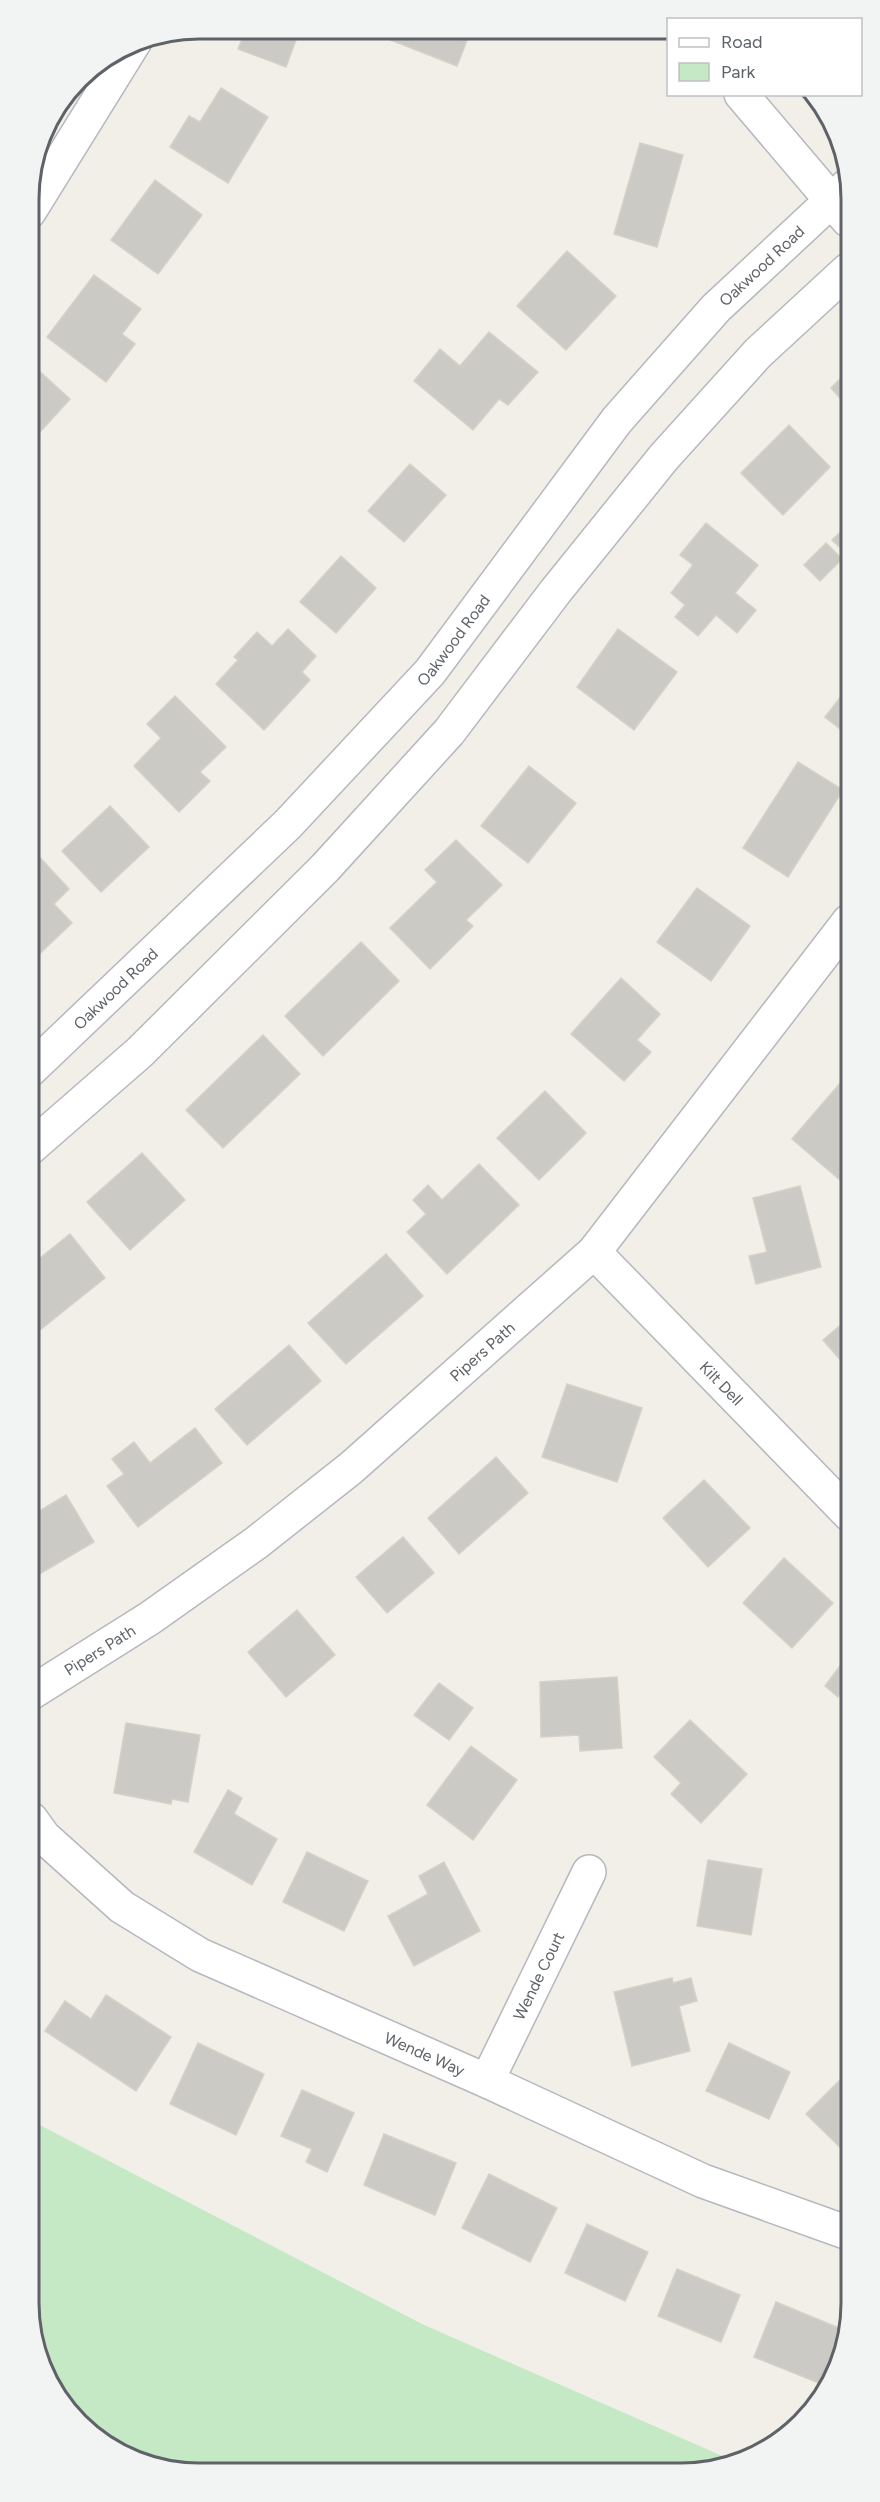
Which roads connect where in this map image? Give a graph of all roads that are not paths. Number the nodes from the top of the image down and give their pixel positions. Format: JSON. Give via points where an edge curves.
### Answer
{"nodes":[{"id":1,"x":125,"y":57,"type":"edge"},
{"id":2,"x":743,"y":96,"type":"edge"},
{"id":3,"x":39,"y":196,"type":"edge"},
{"id":4,"x":841,"y":201,"type":"edge"},
{"id":5,"x":841,"y":203,"type":"edge"},
{"id":6,"x":841,"y":276,"type":"edge"},
{"id":7,"x":841,"y":931,"type":"edge"},
{"id":8,"x":39,"y":1061,"type":"edge"},
{"id":9,"x":39,"y":1140,"type":"edge"},
{"id":10,"x":594,"y":1252,"type":"junction"},
{"id":11,"x":841,"y":1506,"type":"edge"},
{"id":12,"x":39,"y":1688,"type":"edge"},
{"id":13,"x":39,"y":1830,"type":"edge"},
{"id":14,"x":589,"y":1872,"type":"dead end"},
{"id":15,"x":488,"y":2081,"type":"junction"},
{"id":16,"x":841,"y":2230,"type":"edge"}],
"edges":[{"from":1,"to":3,"type":"street"},
{"from":2,"to":4,"type":"street"},
{"from":5,"to":8,"type":"street","name":"Oakwood Road","via":[[716,308],[617,420],[430,672],[288,824]]},
{"from":6,"to":9,"type":"street","via":[[758,353],[664,457],[449,732],[325,868],[140,1052]]},
{"from":7,"to":10,"type":"street","name":"Pipers Path"},
{"from":10,"to":11,"type":"street","name":"Kilt Dell"},
{"from":10,"to":12,"type":"street","name":"Pipers Path","via":[[351,1468],[150,1618]]},
{"from":13,"to":15,"type":"street","name":"Wende Way","via":[[122,1907],[200,1955]]},
{"from":14,"to":15,"type":"street","name":"Wende Court"},
{"from":15,"to":16,"type":"street","name":"Wende Way","via":[[703,2181]]}]}
